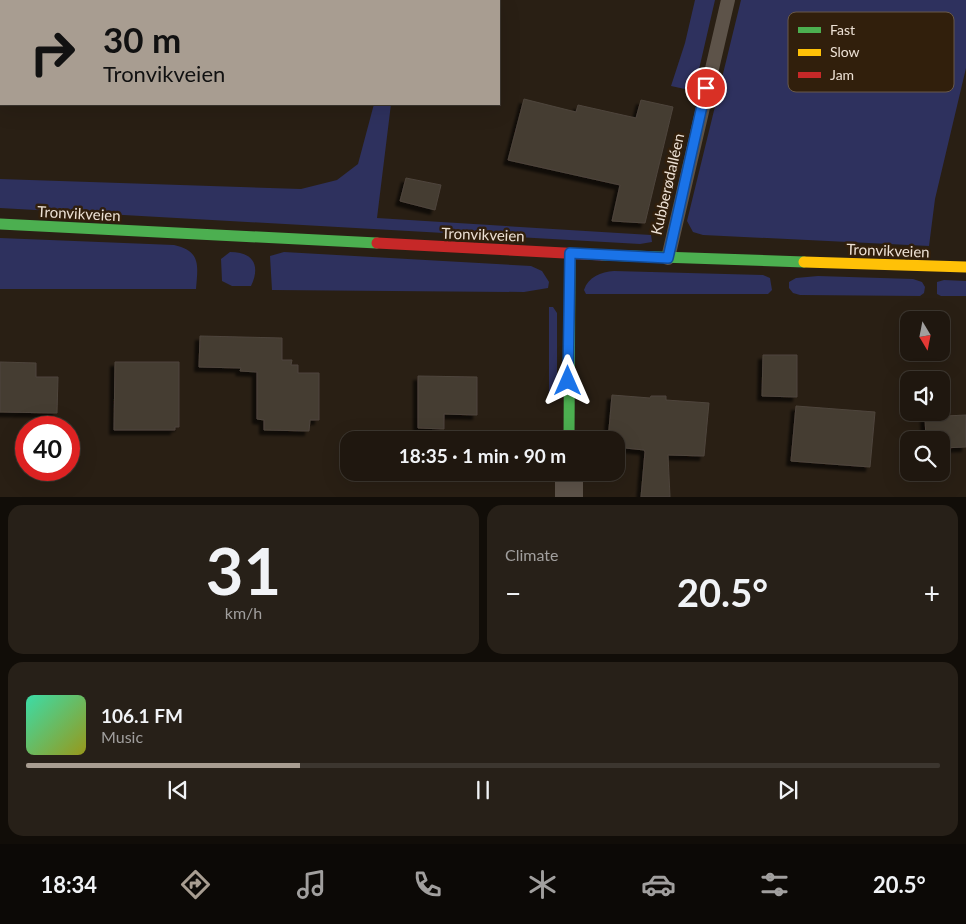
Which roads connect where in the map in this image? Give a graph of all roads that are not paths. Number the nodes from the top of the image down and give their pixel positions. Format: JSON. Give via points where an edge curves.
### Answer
{"nodes":[{"id":1,"x":728,"y":0,"type":"edge"},
{"id":2,"x":0,"y":224,"type":"edge"},
{"id":3,"x":570,"y":253,"type":"junction"},
{"id":4,"x":668,"y":258,"type":"junction"},
{"id":5,"x":966,"y":267,"type":"edge"},
{"id":6,"x":569,"y":431,"type":"edge"},
{"id":7,"x":569,"y":481,"type":"edge"},
{"id":8,"x":569,"y":496,"type":"edge"}],
"edges":[{"from":1,"to":4,"type":"lane","name":"Kubberødalléen"},
{"from":2,"to":3,"type":"street","name":"Tronvikveien"},
{"from":3,"to":4,"type":"street","name":"Tronvikveien"},
{"from":3,"to":6,"type":"street"},
{"from":4,"to":5,"type":"street","name":"Tronvikveien"},
{"from":7,"to":8,"type":"street"}]}
